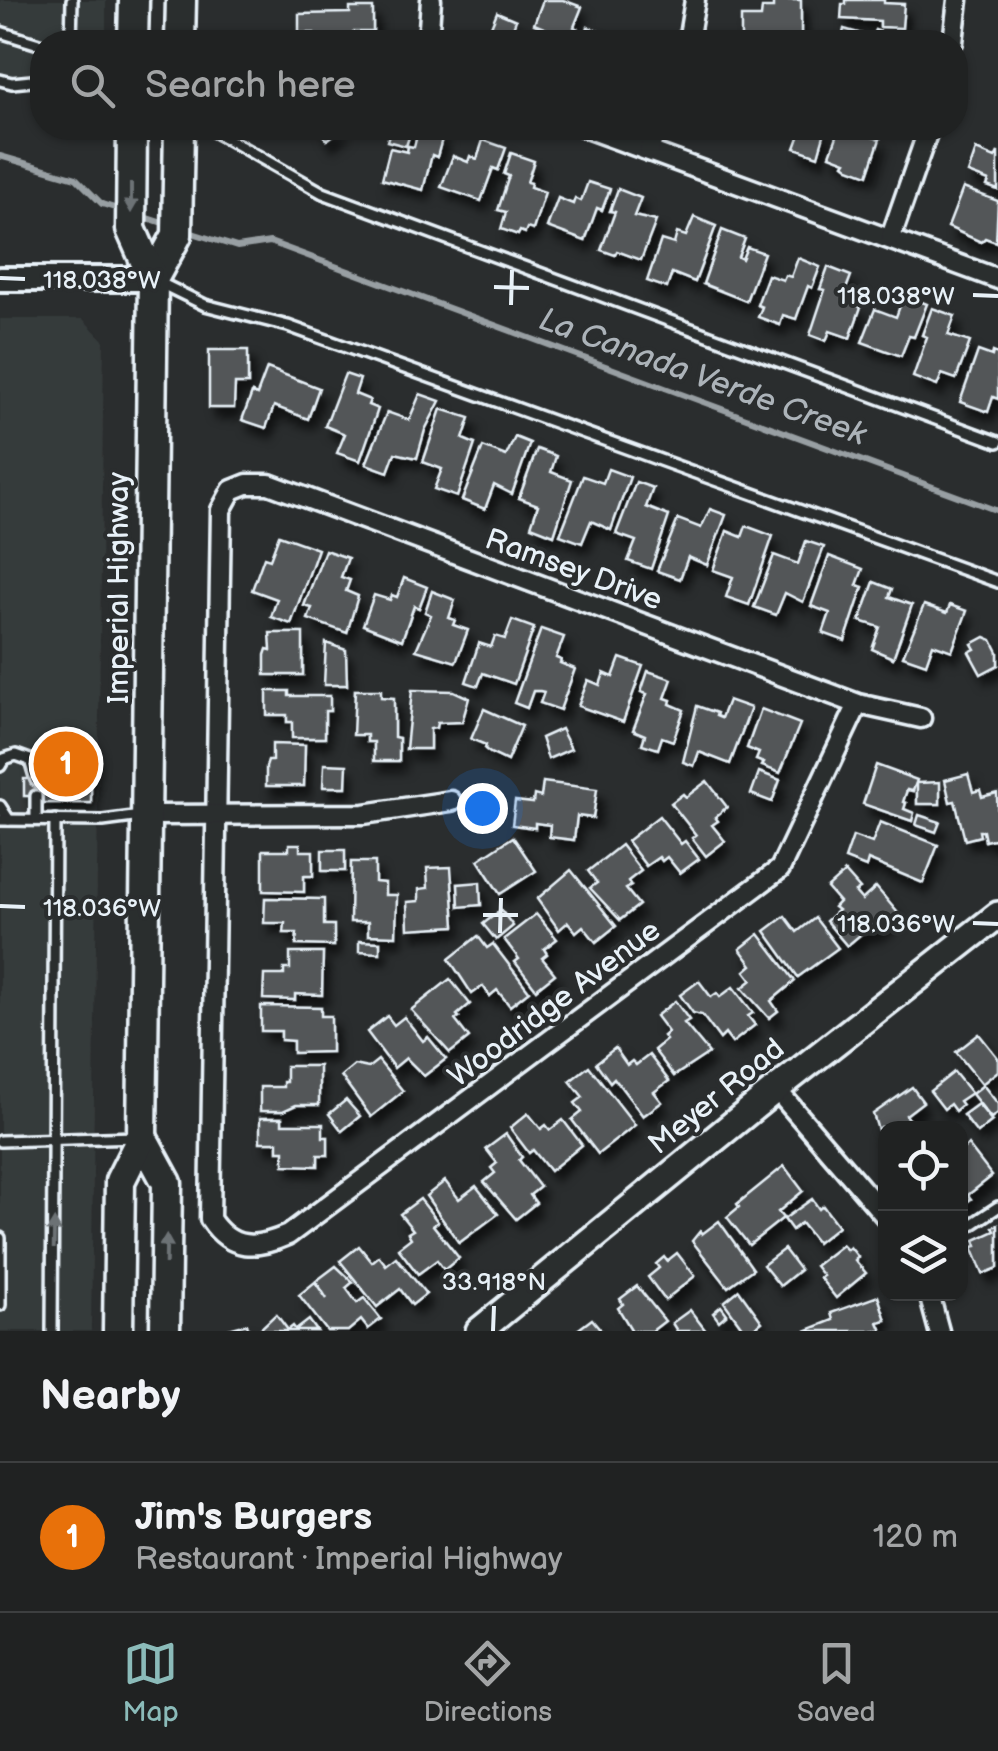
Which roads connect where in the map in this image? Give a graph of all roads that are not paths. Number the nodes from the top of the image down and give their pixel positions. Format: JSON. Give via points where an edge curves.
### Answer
{"nodes":[{"id":1,"x":72,"y":0,"type":"edge"},
{"id":2,"x":134,"y":0,"type":"edge"},
{"id":3,"x":180,"y":0,"type":"edge"},
{"id":4,"x":431,"y":0,"type":"edge"},
{"id":5,"x":695,"y":0,"type":"edge"},
{"id":6,"x":958,"y":0,"type":"edge"},
{"id":7,"x":71,"y":30,"type":"edge"},
{"id":8,"x":133,"y":30,"type":"edge"},
{"id":9,"x":180,"y":30,"type":"edge"},
{"id":10,"x":429,"y":30,"type":"edge"},
{"id":11,"x":690,"y":30,"type":"edge"},
{"id":12,"x":954,"y":30,"type":"edge"},
{"id":13,"x":0,"y":32,"type":"edge"},
{"id":14,"x":30,"y":41,"type":"edge"},
{"id":15,"x":0,"y":80,"type":"edge"},
{"id":16,"x":30,"y":81,"type":"edge"},
{"id":17,"x":132,"y":140,"type":"edge"},
{"id":18,"x":179,"y":140,"type":"edge"},
{"id":19,"x":229,"y":140,"type":"edge"},
{"id":20,"x":620,"y":140,"type":"edge"},
{"id":21,"x":653,"y":140,"type":"edge"},
{"id":22,"x":924,"y":140,"type":"edge"},
{"id":23,"x":649,"y":150,"type":"junction"},
{"id":24,"x":890,"y":237,"type":"junction"},
{"id":25,"x":152,"y":271,"type":"junction"},
{"id":26,"x":0,"y":279,"type":"edge"},
{"id":27,"x":998,"y":279,"type":"edge"},
{"id":28,"x":998,"y":442,"type":"edge"},
{"id":29,"x":998,"y":582,"type":"edge"},
{"id":30,"x":858,"y":704,"type":"junction"},
{"id":31,"x":921,"y":718,"type":"dead end"},
{"id":32,"x":0,"y":766,"type":"edge"},
{"id":33,"x":36,"y":780,"type":"dead end"},
{"id":34,"x":36,"y":796,"type":"dead end"},
{"id":35,"x":451,"y":801,"type":"dead end"},
{"id":36,"x":0,"y":806,"type":"edge"},
{"id":37,"x":216,"y":815,"type":"junction"},
{"id":38,"x":149,"y":816,"type":"junction"},
{"id":39,"x":4,"y":820,"type":"edge"},
{"id":40,"x":36,"y":820,"type":"junction"},
{"id":41,"x":55,"y":820,"type":"junction"},
{"id":42,"x":998,"y":915,"type":"edge"},
{"id":43,"x":776,"y":1088,"type":"junction"},
{"id":44,"x":142,"y":1137,"type":"junction"},
{"id":45,"x":55,"y":1140,"type":"junction"},
{"id":46,"x":0,"y":1141,"type":"edge"},
{"id":47,"x":998,"y":1207,"type":"edge"},
{"id":48,"x":880,"y":1211,"type":"edge"},
{"id":49,"x":968,"y":1227,"type":"edge"},
{"id":50,"x":0,"y":1238,"type":"edge"},
{"id":51,"x":930,"y":1301,"type":"edge"},
{"id":52,"x":0,"y":1305,"type":"edge"},
{"id":53,"x":52,"y":1331,"type":"edge"},
{"id":54,"x":118,"y":1331,"type":"edge"},
{"id":55,"x":165,"y":1331,"type":"edge"},
{"id":56,"x":479,"y":1331,"type":"edge"},
{"id":57,"x":939,"y":1331,"type":"edge"}],
"edges":[{"from":1,"to":7,"type":"lane"},
{"from":2,"to":8,"type":"main road"},
{"from":3,"to":9,"type":"main road"},
{"from":4,"to":10,"type":"street"},
{"from":5,"to":11,"type":"street"},
{"from":6,"to":12,"type":"street"},
{"from":13,"to":14,"type":"lane"},
{"from":15,"to":16,"type":"lane"},
{"from":17,"to":25,"type":"main road","name":"Imperial Highway","one_way":true,"via":[[131,229]]},
{"from":18,"to":25,"type":"main road","name":"Imperial Highway","via":[[177,235]]},
{"from":19,"to":28,"type":"lane","via":[[322,193]]},
{"from":20,"to":23,"type":"street"},
{"from":21,"to":23,"type":"street"},
{"from":22,"to":24,"type":"street"},
{"from":23,"to":24,"type":"street"},
{"from":24,"to":27,"type":"street"},
{"from":25,"to":26,"type":"street"},
{"from":25,"to":29,"type":"lane","via":[[205,304],[288,326]]},
{"from":25,"to":38,"type":"main road","name":"Imperial Highway"},
{"from":30,"to":31,"type":"street","name":"Ramsey Drive"},
{"from":30,"to":37,"type":"street","name":"Ramsey Drive","via":[[269,484],[238,485],[221,510]]},
{"from":30,"to":37,"type":"street","name":"Woodridge Avenue","via":[[780,869],[288,1236],[249,1247],[231,1242],[210,1219]]},
{"from":32,"to":33,"type":"lane","via":[[16,755],[30,760]]},
{"from":34,"to":40,"type":"lane"},
{"from":35,"to":37,"type":"street","via":[[364,814]]},
{"from":36,"to":39,"type":"lane"},
{"from":37,"to":38,"type":"street"},
{"from":38,"to":41,"type":"lane"},
{"from":38,"to":44,"type":"main road","name":"Imperial Highway"},
{"from":39,"to":40,"type":"lane"},
{"from":40,"to":41,"type":"lane"},
{"from":41,"to":45,"type":"lane"},
{"from":42,"to":43,"type":"main road","name":"Meyer Road"},
{"from":43,"to":48,"type":"street"},
{"from":43,"to":56,"type":"main road","name":"Meyer Road"},
{"from":44,"to":45,"type":"lane"},
{"from":44,"to":54,"type":"main road","name":"Imperial Highway","via":[[120,1181]]},
{"from":55,"to":44,"type":"main road","name":"Imperial Highway","one_way":true,"via":[[167,1183]]},
{"from":45,"to":46,"type":"lane"},
{"from":53,"to":45,"type":"lane","one_way":true},
{"from":47,"to":49,"type":"lane"},
{"from":50,"to":52,"type":"lane"},
{"from":51,"to":57,"type":"street"}]}
